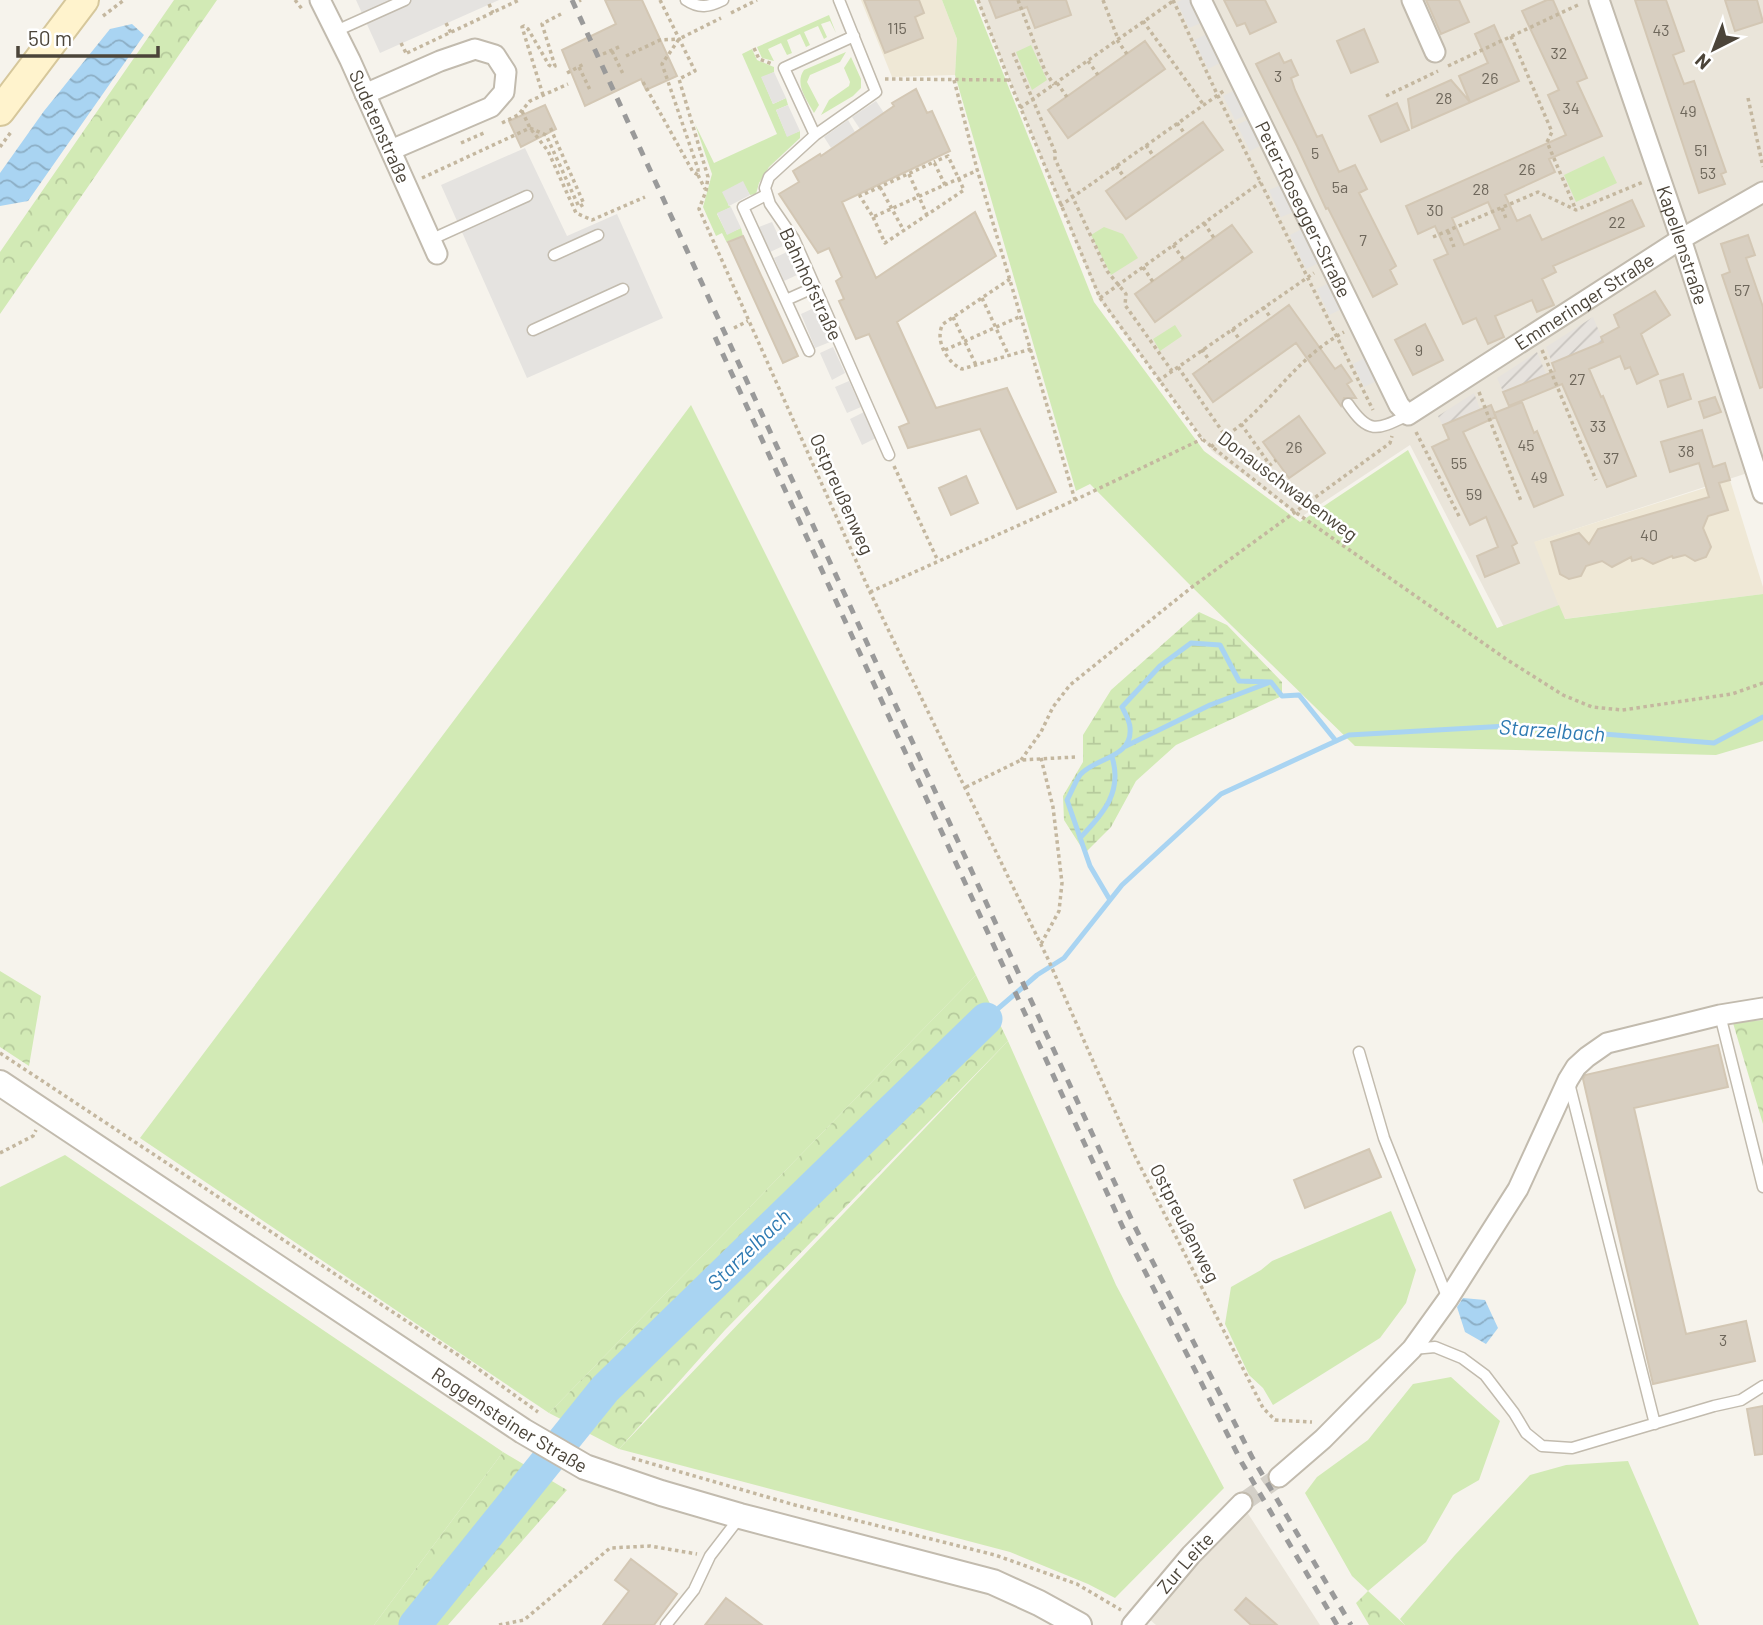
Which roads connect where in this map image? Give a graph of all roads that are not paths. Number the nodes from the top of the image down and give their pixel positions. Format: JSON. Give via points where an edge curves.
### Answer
{"nodes":[{"id":1,"x":84,"y":0,"type":"edge"},
{"id":2,"x":320,"y":0,"type":"edge"},
{"id":3,"x":405,"y":0,"type":"edge"},
{"id":4,"x":685,"y":0,"type":"edge"},
{"id":5,"x":723,"y":0,"type":"edge"},
{"id":6,"x":839,"y":0,"type":"edge"},
{"id":7,"x":1201,"y":0,"type":"edge"},
{"id":8,"x":1412,"y":0,"type":"edge"},
{"id":9,"x":1599,"y":0,"type":"edge"},
{"id":10,"x":336,"y":32,"type":"junction"},
{"id":11,"x":854,"y":36,"type":"junction"},
{"id":12,"x":1435,"y":52,"type":"dead end"},
{"id":13,"x":365,"y":94,"type":"junction"},
{"id":14,"x":0,"y":110,"type":"edge"},
{"id":15,"x":815,"y":135,"type":"junction"},
{"id":16,"x":391,"y":150,"type":"junction"},
{"id":17,"x":1763,"y":192,"type":"edge"},
{"id":18,"x":766,"y":195,"type":"junction"},
{"id":19,"x":527,"y":196,"type":"dead end"},
{"id":20,"x":598,"y":235,"type":"dead end"},
{"id":21,"x":1681,"y":239,"type":"junction"},
{"id":22,"x":434,"y":247,"type":"joint"},
{"id":23,"x":554,"y":255,"type":"dead end"},
{"id":24,"x":815,"y":287,"type":"junction"},
{"id":25,"x":623,"y":289,"type":"dead end"},
{"id":26,"x":786,"y":300,"type":"junction"},
{"id":27,"x":533,"y":330,"type":"dead end"},
{"id":28,"x":809,"y":351,"type":"dead end"},
{"id":29,"x":1349,"y":404,"type":"dead end"},
{"id":30,"x":1402,"y":418,"type":"junction"},
{"id":31,"x":889,"y":455,"type":"road end"},
{"id":32,"x":1763,"y":493,"type":"edge"},
{"id":33,"x":1763,"y":1008,"type":"edge"},
{"id":34,"x":1720,"y":1016,"type":"junction"},
{"id":35,"x":1359,"y":1052,"type":"dead end"},
{"id":36,"x":1568,"y":1080,"type":"junction"},
{"id":37,"x":0,"y":1083,"type":"edge"},
{"id":38,"x":1763,"y":1187,"type":"edge"},
{"id":39,"x":1448,"y":1299,"type":"junction"},
{"id":40,"x":1412,"y":1349,"type":"junction"},
{"id":41,"x":1763,"y":1386,"type":"edge"},
{"id":42,"x":1655,"y":1424,"type":"junction"},
{"id":43,"x":1279,"y":1477,"type":"tunnel mouth"},
{"id":44,"x":1242,"y":1503,"type":"tunnel mouth"},
{"id":45,"x":740,"y":1516,"type":"junction"},
{"id":46,"x":1134,"y":1622,"type":"edge"},
{"id":47,"x":666,"y":1625,"type":"edge"},
{"id":48,"x":1079,"y":1625,"type":"edge"}],
"edges":[{"from":1,"to":14,"type":"main road"},
{"from":2,"to":10,"type":"street","name":"Sudetenstraße"},
{"from":3,"to":10,"type":"lane"},
{"from":4,"to":5,"type":"lane","via":[[701,7]]},
{"from":6,"to":11,"type":"lane"},
{"from":7,"to":30,"type":"street","name":"Peter-Rosegger-Straße"},
{"from":8,"to":12,"type":"street"},
{"from":9,"to":21,"type":"street","name":"Kapellenstraße"},
{"from":10,"to":13,"type":"street","name":"Sudetenstraße"},
{"from":11,"to":15,"type":"lane","via":[[876,92]]},
{"from":11,"to":15,"type":"lane","via":[[784,68]]},
{"from":13,"to":16,"type":"street","name":"Sudetenstraße"},
{"from":13,"to":16,"type":"street","via":[[475,48],[495,55],[506,72],[504,92],[491,107]]},
{"from":15,"to":18,"type":"lane","via":[[769,177]]},
{"from":16,"to":22,"type":"street","name":"Sudetenstraße"},
{"from":17,"to":21,"type":"street","name":"Emmeringer Straße"},
{"from":18,"to":24,"type":"lane","name":"Bahnhofstraße","via":[[794,239]]},
{"from":18,"to":26,"type":"lane","via":[[743,207]]},
{"from":19,"to":22,"type":"lane"},
{"from":20,"to":23,"type":"lane"},
{"from":21,"to":30,"type":"street","name":"Emmeringer Straße","via":[[1499,348],[1472,375]]},
{"from":21,"to":32,"type":"street","name":"Kapellenstraße"},
{"from":24,"to":26,"type":"lane"},
{"from":24,"to":31,"type":"lane","name":"Bahnhofstraße"},
{"from":25,"to":27,"type":"lane"},
{"from":26,"to":28,"type":"lane"},
{"from":29,"to":30,"type":"lane","via":[[1368,426],[1382,428]]},
{"from":33,"to":34,"type":"street"},
{"from":34,"to":36,"type":"street","via":[[1607,1043],[1576,1067]]},
{"from":34,"to":38,"type":"lane"},
{"from":35,"to":39,"type":"lane","via":[[1384,1138]]},
{"from":36,"to":39,"type":"street","via":[[1518,1189]]},
{"from":36,"to":42,"type":"lane"},
{"from":37,"to":45,"type":"street","name":"Roggensteiner Straße","via":[[532,1423],[585,1467]]},
{"from":39,"to":40,"type":"street"},
{"from":40,"to":42,"type":"lane","via":[[1435,1347],[1462,1358],[1485,1375],[1526,1433],[1542,1446],[1572,1448]]},
{"from":40,"to":43,"type":"street"},
{"from":41,"to":42,"type":"lane","via":[[1741,1400]]},
{"from":44,"to":46,"type":"street","name":"Zur Leite"},
{"from":45,"to":47,"type":"lane","via":[[710,1556],[694,1590]]},
{"from":45,"to":48,"type":"street","name":"Roggensteiner Straße","via":[[993,1581]]}]}
